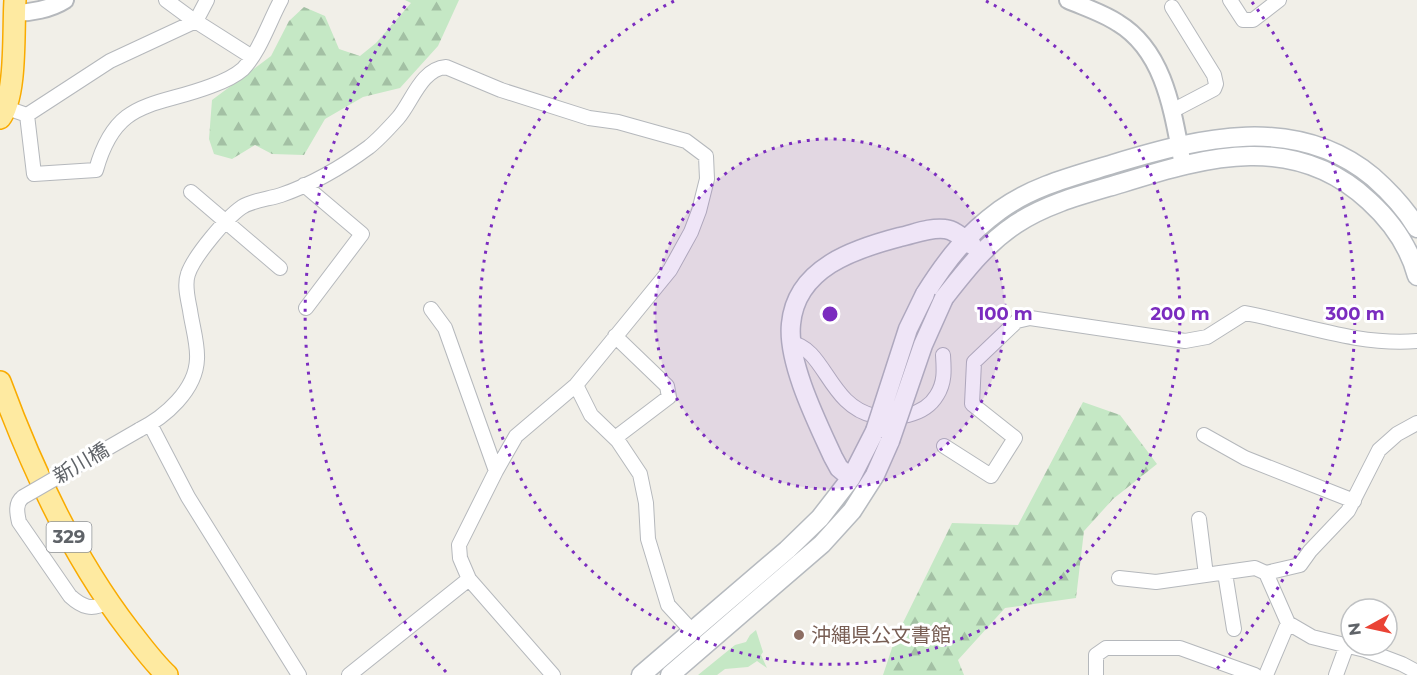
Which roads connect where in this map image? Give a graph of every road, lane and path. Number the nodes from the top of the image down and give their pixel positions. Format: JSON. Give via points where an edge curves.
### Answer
{"nodes":[{"id":1,"x":65,"y":0,"type":"edge"},
{"id":2,"x":166,"y":0,"type":"edge"},
{"id":3,"x":207,"y":0,"type":"edge"},
{"id":4,"x":280,"y":0,"type":"edge"},
{"id":5,"x":1068,"y":0,"type":"edge"},
{"id":6,"x":1230,"y":0,"type":"edge"},
{"id":7,"x":1280,"y":0,"type":"edge"},
{"id":8,"x":14,"y":7,"type":"edge"},
{"id":9,"x":1172,"y":7,"type":"dead end"},
{"id":10,"x":196,"y":21,"type":"junction"},
{"id":11,"x":252,"y":57,"type":"junction"},
{"id":12,"x":1172,"y":111,"type":"junction"},
{"id":13,"x":3,"y":113,"type":"edge"},
{"id":14,"x":27,"y":115,"type":"junction"},
{"id":15,"x":1179,"y":146,"type":"junction"},
{"id":16,"x":1183,"y":165,"type":"junction"},
{"id":17,"x":304,"y":185,"type":"junction"},
{"id":18,"x":191,"y":192,"type":"dead end"},
{"id":19,"x":225,"y":222,"type":"junction"},
{"id":20,"x":1417,"y":228,"type":"edge"},
{"id":21,"x":964,"y":239,"type":"junction"},
{"id":22,"x":982,"y":251,"type":"junction"},
{"id":23,"x":280,"y":268,"type":"dead end"},
{"id":24,"x":1417,"y":276,"type":"edge"},
{"id":25,"x":306,"y":308,"type":"dead end"},
{"id":26,"x":431,"y":309,"type":"dead end"},
{"id":27,"x":615,"y":336,"type":"junction"},
{"id":28,"x":1417,"y":341,"type":"edge"},
{"id":29,"x":791,"y":343,"type":"junction"},
{"id":30,"x":943,"y":355,"type":"dead end"},
{"id":31,"x":0,"y":382,"type":"edge"},
{"id":32,"x":576,"y":385,"type":"junction"},
{"id":33,"x":1417,"y":423,"type":"edge"},
{"id":34,"x":145,"y":427,"type":"junction"},
{"id":35,"x":1204,"y":435,"type":"dead end"},
{"id":36,"x":883,"y":436,"type":"junction"},
{"id":37,"x":615,"y":438,"type":"junction"},
{"id":38,"x":944,"y":446,"type":"dead end"},
{"id":39,"x":496,"y":471,"type":"junction"},
{"id":40,"x":851,"y":478,"type":"junction"},
{"id":41,"x":1353,"y":501,"type":"junction"},
{"id":42,"x":1199,"y":519,"type":"dead end"},
{"id":43,"x":1225,"y":573,"type":"junction"},
{"id":44,"x":1266,"y":573,"type":"junction"},
{"id":45,"x":1206,"y":575,"type":"junction"},
{"id":46,"x":1119,"y":578,"type":"dead end"},
{"id":47,"x":469,"y":579,"type":"junction"},
{"id":48,"x":107,"y":602,"type":"junction"},
{"id":49,"x":1288,"y":623,"type":"junction"},
{"id":50,"x":1234,"y":629,"type":"dead end"},
{"id":51,"x":692,"y":631,"type":"junction"},
{"id":52,"x":1339,"y":643,"type":"edge"},
{"id":53,"x":1343,"y":657,"type":"edge"},
{"id":54,"x":1382,"y":657,"type":"edge"},
{"id":55,"x":1417,"y":672,"type":"edge"},
{"id":56,"x":167,"y":675,"type":"edge"},
{"id":57,"x":299,"y":675,"type":"edge"},
{"id":58,"x":350,"y":675,"type":"edge"},
{"id":59,"x":553,"y":675,"type":"edge"},
{"id":60,"x":640,"y":675,"type":"edge"},
{"id":61,"x":670,"y":675,"type":"edge"},
{"id":62,"x":1096,"y":675,"type":"edge"},
{"id":63,"x":1255,"y":675,"type":"edge"},
{"id":64,"x":1266,"y":675,"type":"edge"},
{"id":65,"x":1336,"y":675,"type":"edge"}],
"edges":[{"from":1,"to":8,"type":"street","via":[[30,12]]},
{"from":2,"to":10,"type":"street"},
{"from":3,"to":10,"type":"street"},
{"from":4,"to":11,"type":"street"},
{"from":5,"to":12,"type":"street","via":[[1131,32],[1156,65]]},
{"from":6,"to":7,"type":"street","via":[[1244,20],[1253,20]]},
{"from":8,"to":13,"type":"highway","via":[[12,76]]},
{"from":9,"to":12,"type":"street","via":[[1216,84],[1214,89]]},
{"from":10,"to":11,"type":"street"},
{"from":10,"to":14,"type":"street","via":[[110,61]]},
{"from":11,"to":14,"type":"street","via":[[242,70],[224,82],[136,110],[116,127],[101,151],[96,170],[34,174]]},
{"from":12,"to":15,"type":"street"},
{"from":13,"to":14,"type":"street"},
{"from":15,"to":16,"type":"street"},
{"from":15,"to":20,"type":"main road","via":[[1250,136],[1286,138],[1319,146],[1365,171],[1393,195]]},
{"from":15,"to":21,"type":"main road","via":[[1041,187],[1006,205]]},
{"from":16,"to":22,"type":"main road","via":[[1038,211]]},
{"from":16,"to":24,"type":"main road","via":[[1240,155],[1265,155],[1320,168],[1353,186],[1383,215],[1398,233]]},
{"from":17,"to":19,"type":"street","name":"新川橋","via":[[244,206]]},
{"from":17,"to":25,"type":"street","via":[[362,234]]},
{"from":17,"to":27,"type":"street","name":"新川橋","via":[[325,176],[371,145],[398,117],[427,75],[437,68],[446,67],[501,90],[589,118],[686,141],[706,156],[707,179],[699,211],[670,270]]},
{"from":18,"to":19,"type":"street"},
{"from":19,"to":23,"type":"street"},
{"from":19,"to":34,"type":"street","name":"新川橋","via":[[194,261],[188,275],[198,357],[196,372],[187,391]]},
{"from":21,"to":22,"type":"main road"},
{"from":21,"to":29,"type":"main road","via":[[951,230],[934,228],[855,251],[832,262],[815,275],[796,300]]},
{"from":21,"to":36,"type":"main road","bridge":true,"via":[[925,294],[909,329]]},
{"from":22,"to":36,"type":"main road","bridge":true,"via":[[944,298]]},
{"from":26,"to":39,"type":"street","via":[[445,328]]},
{"from":27,"to":32,"type":"street"},
{"from":27,"to":37,"type":"street","via":[[667,386],[669,397]]},
{"from":28,"to":38,"type":"street","via":[[1359,339],[1245,313],[1207,337],[1185,341],[1024,319],[1017,321],[974,362],[972,404],[1015,438],[991,476]]},
{"from":29,"to":30,"type":"street","via":[[800,344],[809,352],[850,406],[882,417],[920,412],[933,402],[945,375]]},
{"from":29,"to":40,"type":"main road","via":[[822,432],[839,468]]},
{"from":31,"to":48,"type":"highway","number":"329","via":[[59,517]]},
{"from":32,"to":37,"type":"street","via":[[591,415]]},
{"from":32,"to":39,"type":"street","via":[[516,436]]},
{"from":33,"to":41,"type":"street","via":[[1379,450]]},
{"from":34,"to":48,"type":"street","name":"新川橋","bridge":true,"via":[[21,498],[17,509],[18,522],[70,596],[90,608]]},
{"from":34,"to":57,"type":"street"},
{"from":35,"to":41,"type":"street","via":[[1245,458]]},
{"from":36,"to":40,"type":"main road"},
{"from":36,"to":61,"type":"main road","via":[[875,474],[852,511],[822,544]]},
{"from":37,"to":51,"type":"street","via":[[640,474],[648,539],[668,604]]},
{"from":39,"to":47,"type":"street","via":[[459,545]]},
{"from":40,"to":51,"type":"main road","via":[[820,518],[787,550]]},
{"from":41,"to":44,"type":"street","via":[[1300,566]]},
{"from":42,"to":45,"type":"street"},
{"from":43,"to":44,"type":"street","via":[[1255,568]]},
{"from":43,"to":45,"type":"street"},
{"from":43,"to":50,"type":"street"},
{"from":44,"to":49,"type":"street"},
{"from":45,"to":46,"type":"street","via":[[1155,582]]},
{"from":47,"to":58,"type":"street"},
{"from":47,"to":59,"type":"street"},
{"from":48,"to":56,"type":"highway","number":"329"},
{"from":49,"to":52,"type":"street","via":[[1312,637]]},
{"from":49,"to":64,"type":"street"},
{"from":51,"to":60,"type":"main road"},
{"from":53,"to":65,"type":"street"},
{"from":54,"to":55,"type":"street"},
{"from":62,"to":63,"type":"street","via":[[1096,655],[1106,648],[1180,648]]}]}
